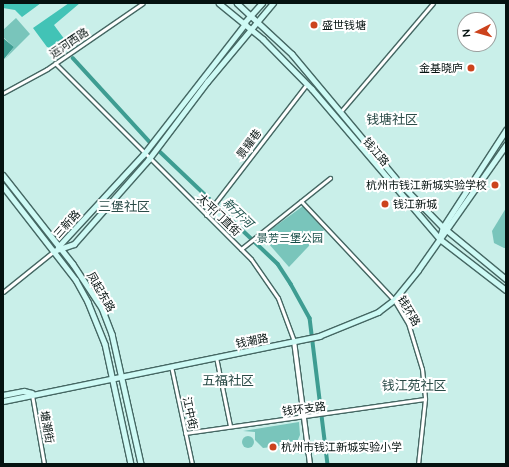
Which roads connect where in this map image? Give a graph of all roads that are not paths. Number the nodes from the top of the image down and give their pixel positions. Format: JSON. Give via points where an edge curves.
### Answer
{"nodes":[{"id":1,"x":143,"y":3,"type":"edge"},
{"id":2,"x":219,"y":3,"type":"edge"},
{"id":3,"x":237,"y":3,"type":"edge"},
{"id":4,"x":262,"y":3,"type":"edge"},
{"id":5,"x":273,"y":3,"type":"edge"},
{"id":6,"x":433,"y":3,"type":"edge"},
{"id":7,"x":251,"y":16,"type":"junction"},
{"id":8,"x":258,"y":21,"type":"junction"},
{"id":9,"x":244,"y":24,"type":"junction"},
{"id":10,"x":251,"y":29,"type":"junction"},
{"id":11,"x":56,"y":63,"type":"junction"},
{"id":12,"x":307,"y":84,"type":"junction"},
{"id":13,"x":3,"y":93,"type":"edge"},
{"id":14,"x":342,"y":110,"type":"junction"},
{"id":15,"x":506,"y":130,"type":"edge"},
{"id":16,"x":506,"y":145,"type":"edge"},
{"id":17,"x":143,"y":155,"type":"junction"},
{"id":18,"x":148,"y":160,"type":"junction"},
{"id":19,"x":3,"y":175,"type":"edge"},
{"id":20,"x":330,"y":178,"type":"dead end"},
{"id":21,"x":3,"y":186,"type":"edge"},
{"id":22,"x":301,"y":201,"type":"junction"},
{"id":23,"x":206,"y":215,"type":"junction"},
{"id":24,"x":443,"y":227,"type":"junction"},
{"id":25,"x":447,"y":231,"type":"junction"},
{"id":26,"x":440,"y":239,"type":"junction"},
{"id":27,"x":59,"y":246,"type":"junction"},
{"id":28,"x":241,"y":249,"type":"junction"},
{"id":29,"x":54,"y":251,"type":"junction"},
{"id":30,"x":63,"y":251,"type":"junction"},
{"id":31,"x":506,"y":279,"type":"edge"},
{"id":32,"x":506,"y":290,"type":"edge"},
{"id":33,"x":3,"y":292,"type":"edge"},
{"id":34,"x":394,"y":300,"type":"junction"},
{"id":35,"x":294,"y":342,"type":"junction"},
{"id":36,"x":216,"y":357,"type":"junction"},
{"id":37,"x":171,"y":366,"type":"junction"},
{"id":38,"x":121,"y":377,"type":"junction"},
{"id":39,"x":111,"y":379,"type":"junction"},
{"id":40,"x":32,"y":393,"type":"junction"},
{"id":41,"x":3,"y":395,"type":"edge"},
{"id":42,"x":424,"y":399,"type":"junction"},
{"id":43,"x":3,"y":401,"type":"edge"},
{"id":44,"x":305,"y":418,"type":"junction"},
{"id":45,"x":230,"y":426,"type":"junction"},
{"id":46,"x":185,"y":433,"type":"junction"},
{"id":47,"x":44,"y":464,"type":"edge"},
{"id":48,"x":131,"y":464,"type":"edge"},
{"id":49,"x":141,"y":464,"type":"edge"},
{"id":50,"x":192,"y":464,"type":"edge"},
{"id":51,"x":310,"y":464,"type":"edge"},
{"id":52,"x":418,"y":464,"type":"edge"}],
"edges":[{"from":1,"to":11,"type":"street","name":"运河西路"},
{"from":2,"to":9,"type":"main road","name":"钱江路"},
{"from":3,"to":7,"type":"main road","name":"钱江路"},
{"from":4,"to":7,"type":"main road","name":"三新路"},
{"from":5,"to":8,"type":"main road","name":"三新路"},
{"from":6,"to":14,"type":"street"},
{"from":7,"to":8,"type":"main road","name":"钱江路"},
{"from":7,"to":9,"type":"main road","name":"三新路"},
{"from":8,"to":10,"type":"main road","name":"三新路"},
{"from":8,"to":14,"type":"main road","name":"钱江路"},
{"from":9,"to":10,"type":"main road","name":"钱江路"},
{"from":9,"to":17,"type":"main road","name":"三新路"},
{"from":10,"to":12,"type":"main road","name":"钱江路"},
{"from":10,"to":18,"type":"main road","name":"三新路"},
{"from":11,"to":13,"type":"street","name":"运河西路"},
{"from":11,"to":17,"type":"street","name":"太平门直街"},
{"from":12,"to":23,"type":"street","name":"景耀巷"},
{"from":12,"to":26,"type":"main road","name":"钱江路"},
{"from":14,"to":24,"type":"main road","name":"钱江路","via":[[400,183]]},
{"from":15,"to":24,"type":"main road","name":"钱潮路"},
{"from":16,"to":25,"type":"main road","name":"钱潮路"},
{"from":17,"to":18,"type":"street","name":"太平门直街"},
{"from":17,"to":27,"type":"main road","name":"三新路"},
{"from":18,"to":23,"type":"street","name":"太平门直街"},
{"from":18,"to":30,"type":"main road","name":"三新路","via":[[74,244]]},
{"from":19,"to":27,"type":"main road","name":"凤起东路"},
{"from":20,"to":22,"type":"street"},
{"from":21,"to":29,"type":"main road","name":"凤起东路"},
{"from":22,"to":28,"type":"street"},
{"from":22,"to":34,"type":"street","name":"钱环路"},
{"from":23,"to":28,"type":"street","name":"太平门直街"},
{"from":24,"to":25,"type":"main road","name":"钱江路"},
{"from":24,"to":26,"type":"main road","name":"钱潮路"},
{"from":25,"to":26,"type":"main road","name":"钱潮路"},
{"from":25,"to":31,"type":"main road","name":"钱江路"},
{"from":26,"to":32,"type":"main road","name":"钱江路"},
{"from":26,"to":34,"type":"main road","name":"钱潮路"},
{"from":27,"to":29,"type":"main road","name":"三新路"},
{"from":27,"to":30,"type":"main road","name":"凤起东路"},
{"from":28,"to":35,"type":"street","name":"太平门直街","via":[[267,279]]},
{"from":29,"to":30,"type":"main road","name":"三新路"},
{"from":29,"to":33,"type":"street"},
{"from":29,"to":39,"type":"main road","name":"凤起东路","via":[[88,302],[105,344]]},
{"from":30,"to":38,"type":"main road","name":"凤起东路","via":[[102,308]]},
{"from":34,"to":35,"type":"main road","name":"钱潮路","via":[[358,322]]},
{"from":34,"to":42,"type":"street","name":"钱环路","via":[[413,337]]},
{"from":35,"to":36,"type":"main road","name":"钱潮路"},
{"from":35,"to":44,"type":"street","name":"太平门直街"},
{"from":36,"to":37,"type":"main road","name":"钱潮路"},
{"from":36,"to":45,"type":"street"},
{"from":37,"to":38,"type":"main road","name":"钱潮路"},
{"from":37,"to":46,"type":"street","name":"江中街"},
{"from":38,"to":39,"type":"main road","name":"钱潮路"},
{"from":38,"to":49,"type":"main road","name":"凤起东路"},
{"from":39,"to":40,"type":"main road","name":"钱潮路"},
{"from":39,"to":48,"type":"main road","name":"凤起东路"},
{"from":40,"to":41,"type":"main road","name":"钱潮路","via":[[24,391]]},
{"from":40,"to":43,"type":"main road","name":"钱潮路"},
{"from":40,"to":47,"type":"street","name":"塘潮街"},
{"from":42,"to":44,"type":"street","name":"钱环支路"},
{"from":42,"to":52,"type":"street","name":"钱环路"},
{"from":44,"to":45,"type":"street","name":"钱环支路"},
{"from":44,"to":51,"type":"street","name":"太平门直街"},
{"from":45,"to":46,"type":"street","name":"钱环支路"},
{"from":46,"to":50,"type":"street","name":"江中街"}]}
